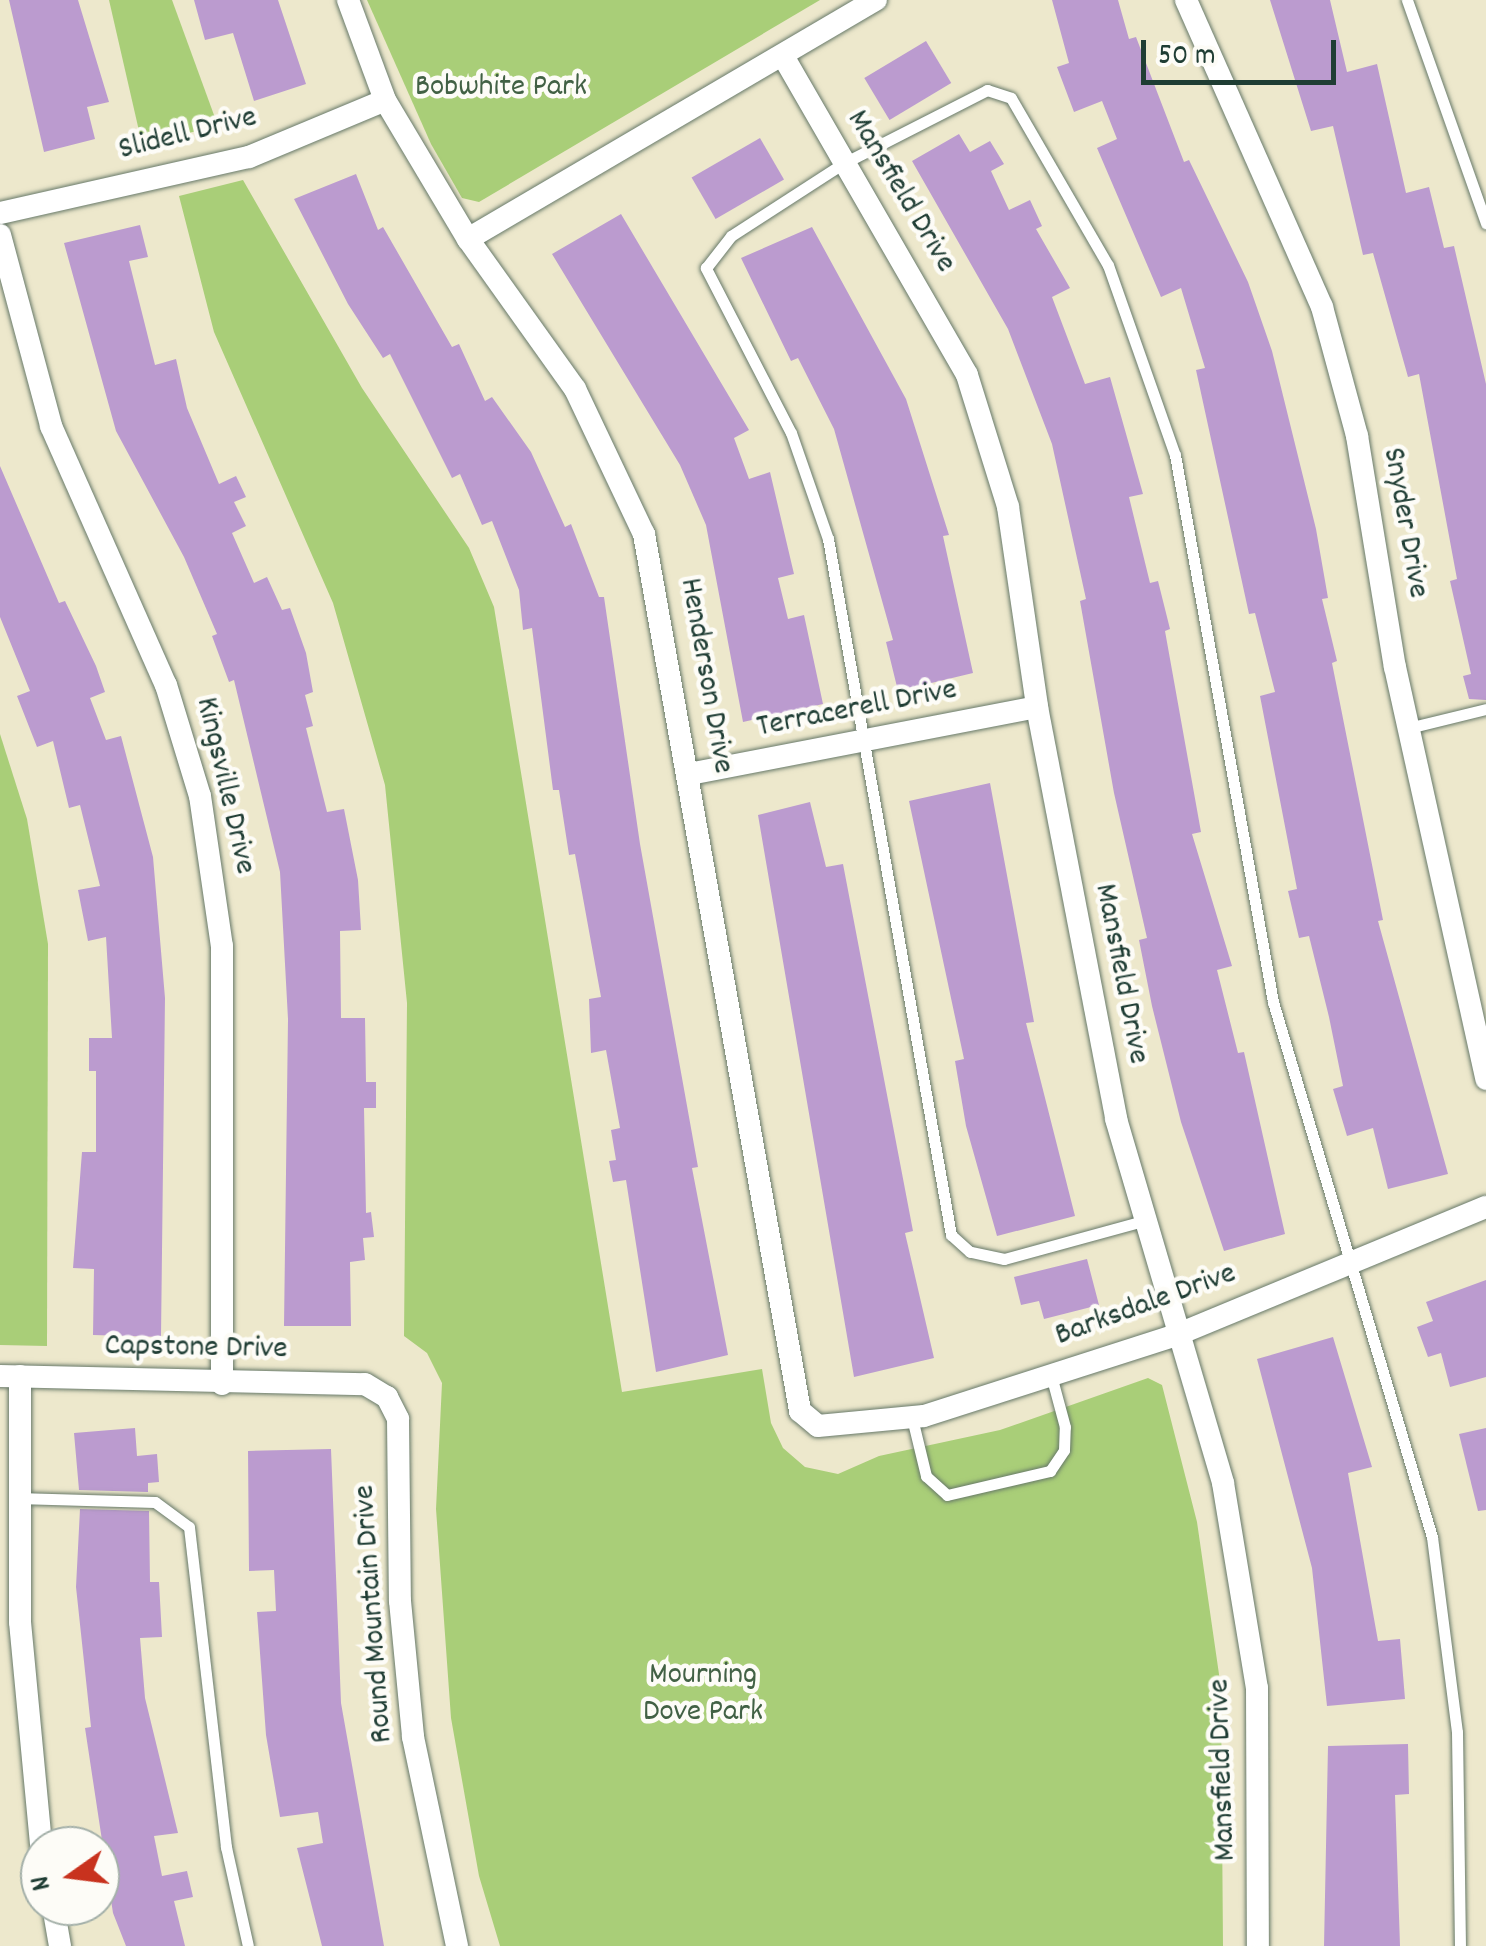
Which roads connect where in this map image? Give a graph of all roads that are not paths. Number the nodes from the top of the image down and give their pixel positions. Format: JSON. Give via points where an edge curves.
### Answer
{"nodes":[{"id":1,"x":348,"y":0,"type":"edge"},
{"id":2,"x":876,"y":0,"type":"edge"},
{"id":3,"x":1186,"y":0,"type":"edge"},
{"id":4,"x":1407,"y":0,"type":"edge"},
{"id":5,"x":783,"y":56,"type":"junction"},
{"id":6,"x":385,"y":100,"type":"junction"},
{"id":7,"x":844,"y":163,"type":"junction"},
{"id":8,"x":0,"y":213,"type":"edge"},
{"id":9,"x":1486,"y":224,"type":"edge"},
{"id":10,"x":0,"y":235,"type":"edge"},
{"id":11,"x":468,"y":240,"type":"junction"},
{"id":12,"x":1037,"y":707,"type":"junction"},
{"id":13,"x":1486,"y":709,"type":"edge"},
{"id":14,"x":1408,"y":728,"type":"junction"},
{"id":15,"x":863,"y":745,"type":"junction"},
{"id":16,"x":689,"y":774,"type":"junction"},
{"id":17,"x":1486,"y":1079,"type":"edge"},
{"id":18,"x":1486,"y":1207,"type":"edge"},
{"id":19,"x":1143,"y":1222,"type":"junction"},
{"id":20,"x":1350,"y":1260,"type":"junction"},
{"id":21,"x":1179,"y":1334,"type":"junction"},
{"id":22,"x":1051,"y":1375,"type":"junction"},
{"id":23,"x":10,"y":1376,"type":"edge"},
{"id":24,"x":222,"y":1384,"type":"junction"},
{"id":25,"x":386,"y":1396,"type":"joint"},
{"id":26,"x":912,"y":1418,"type":"junction"},
{"id":27,"x":818,"y":1426,"type":"joint"},
{"id":28,"x":18,"y":1498,"type":"junction"},
{"id":29,"x":38,"y":1826,"type":"edge"},
{"id":30,"x":248,"y":1946,"type":"edge"},
{"id":31,"x":457,"y":1946,"type":"edge"},
{"id":32,"x":1258,"y":1946,"type":"edge"},
{"id":33,"x":1460,"y":1946,"type":"edge"}],
"edges":[{"from":1,"to":6,"type":"street","name":"Henderson Drive"},
{"from":2,"to":5,"type":"street"},
{"from":3,"to":14,"type":"street","name":"Snyder Drive","via":[[1322,307],[1356,436]]},
{"from":4,"to":9,"type":"lane"},
{"from":5,"to":7,"type":"street","name":"Mansfield Drive"},
{"from":5,"to":11,"type":"street"},
{"from":6,"to":8,"type":"street","name":"Slidell Drive","via":[[249,157]]},
{"from":6,"to":11,"type":"street","name":"Henderson Drive"},
{"from":7,"to":12,"type":"street","name":"Mansfield Drive","via":[[967,375],[1008,507]]},
{"from":7,"to":15,"type":"lane","via":[[731,236],[706,268],[791,434],[817,506],[840,599]]},
{"from":7,"to":20,"type":"lane","via":[[963,97],[1002,92],[1108,265],[1176,455],[1273,1002]]},
{"from":10,"to":24,"type":"street","name":"Kingsville Drive","via":[[51,426],[166,685],[200,796],[222,946]]},
{"from":11,"to":16,"type":"street","name":"Henderson Drive","via":[[574,389],[644,534]]},
{"from":12,"to":15,"type":"street","name":"Terracerell Drive"},
{"from":12,"to":19,"type":"street","name":"Mansfield Drive","via":[[1116,1119]]},
{"from":13,"to":14,"type":"lane"},
{"from":14,"to":17,"type":"street","name":"Snyder Drive"},
{"from":15,"to":16,"type":"street","name":"Terracerell Drive"},
{"from":15,"to":19,"type":"lane","via":[[951,1235],[970,1252],[1004,1259]]},
{"from":16,"to":27,"type":"street","name":"Henderson Drive","via":[[790,1378],[800,1412]]},
{"from":18,"to":20,"type":"street","name":"Barksdale Drive"},
{"from":19,"to":21,"type":"street","name":"Mansfield Drive"},
{"from":20,"to":21,"type":"street","name":"Barksdale Drive"},
{"from":20,"to":33,"type":"lane","via":[[1414,1462],[1448,1631],[1458,1732]]},
{"from":21,"to":22,"type":"street","name":"Barksdale Drive"},
{"from":21,"to":32,"type":"street","name":"Mansfield Drive","via":[[1223,1483],[1257,1688]]},
{"from":22,"to":26,"type":"street","name":"Barksdale Drive"},
{"from":22,"to":26,"type":"lane","via":[[1065,1426],[1064,1450],[1050,1471],[947,1495],[926,1476]]},
{"from":23,"to":24,"type":"street","name":"Capstone Drive"},
{"from":23,"to":28,"type":"street"},
{"from":24,"to":25,"type":"street","name":"Capstone Drive","via":[[365,1384]]},
{"from":25,"to":31,"type":"street","name":"Round Mountain Drive","via":[[398,1419],[400,1600],[413,1737]]},
{"from":26,"to":27,"type":"street","name":"Barksdale Drive"},
{"from":28,"to":29,"type":"street","via":[[24,1713]]},
{"from":28,"to":30,"type":"lane","via":[[155,1502],[188,1526],[226,1847]]}]}
